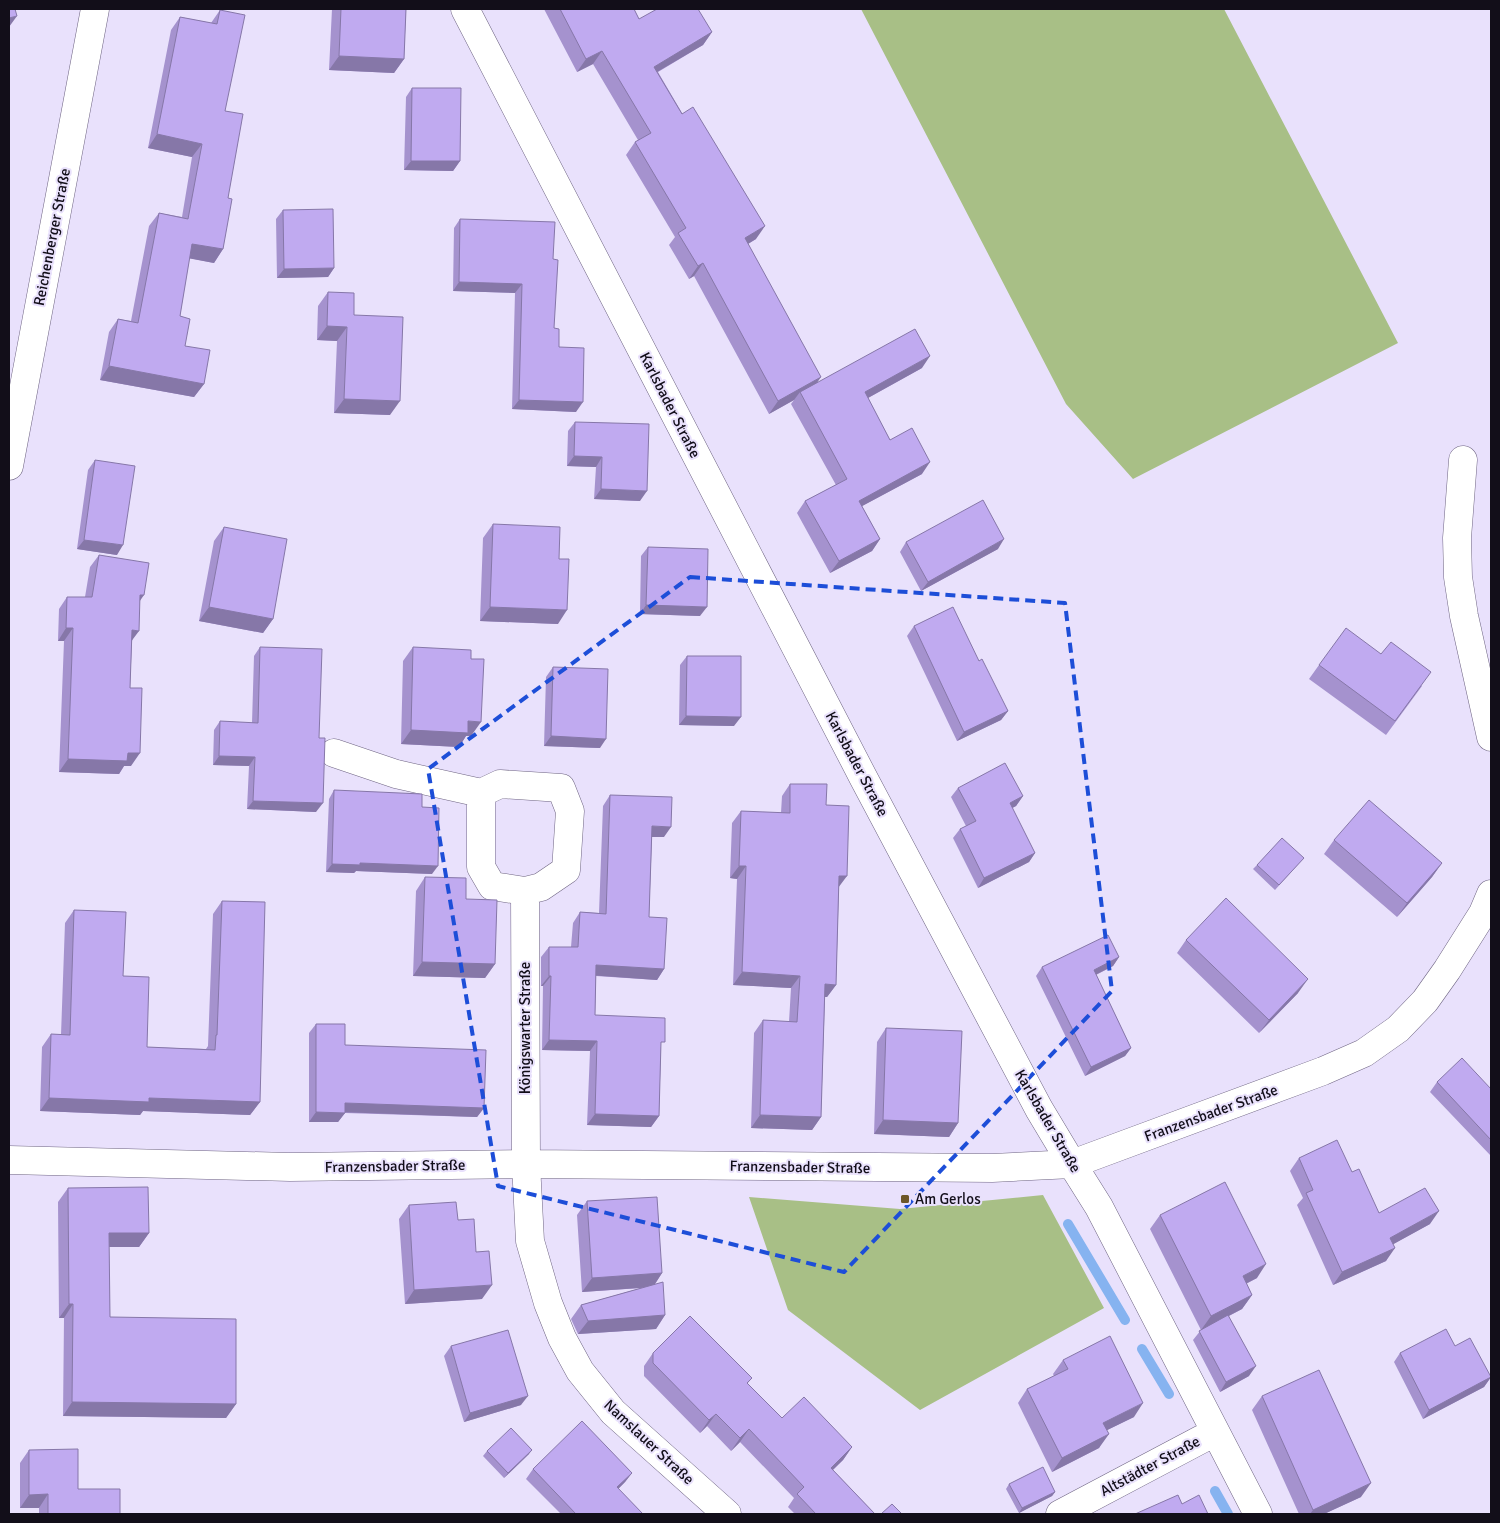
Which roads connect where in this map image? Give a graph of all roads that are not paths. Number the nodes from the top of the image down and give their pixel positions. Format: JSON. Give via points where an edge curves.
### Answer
{"nodes":[{"id":1,"x":95,"y":9,"type":"edge"},
{"id":2,"x":465,"y":9,"type":"edge"},
{"id":3,"x":1463,"y":460,"type":"dead end"},
{"id":4,"x":9,"y":466,"type":"edge"},
{"id":5,"x":1491,"y":737,"type":"edge"},
{"id":6,"x":334,"y":753,"type":"dead end"},
{"id":7,"x":481,"y":794,"type":"junction"},
{"id":8,"x":525,"y":891,"type":"junction"},
{"id":9,"x":1491,"y":894,"type":"edge"},
{"id":10,"x":9,"y":1160,"type":"edge"},
{"id":11,"x":526,"y":1164,"type":"junction"},
{"id":12,"x":1072,"y":1164,"type":"junction"},
{"id":13,"x":1215,"y":1432,"type":"junction"},
{"id":14,"x":728,"y":1514,"type":"edge"},
{"id":15,"x":1060,"y":1514,"type":"edge"},
{"id":16,"x":1258,"y":1514,"type":"edge"}],
"edges":[{"from":1,"to":4,"type":"street","name":"Reichenberger Straße"},
{"from":2,"to":12,"type":"street","name":"Karlsbader Straße","via":[[863,777]]},
{"from":3,"to":5,"type":"street","via":[[1457,538],[1458,577]]},
{"from":6,"to":7,"type":"street","via":[[396,774]]},
{"from":7,"to":8,"type":"street","via":[[481,867],[492,886]]},
{"from":7,"to":8,"type":"street","via":[[500,784],[561,788],[570,811],[566,870],[541,887]]},
{"from":8,"to":11,"type":"street","name":"Königswarter Straße"},
{"from":9,"to":12,"type":"street","name":"Franzensbader Straße","via":[[1478,921],[1425,1001],[1398,1029],[1364,1054]]},
{"from":10,"to":11,"type":"street","name":"Franzensbader Straße","via":[[290,1167]]},
{"from":11,"to":12,"type":"street","name":"Franzensbader Straße","via":[[992,1168]]},
{"from":11,"to":14,"type":"street","name":"Namslauer Straße","via":[[530,1241],[548,1302],[580,1371],[613,1412]]},
{"from":12,"to":13,"type":"street","name":"Karlsbader Straße","via":[[1099,1207]]},
{"from":13,"to":15,"type":"street","name":"Altstädter Straße"},
{"from":13,"to":16,"type":"street","name":"Karlsbader Straße"}]}
